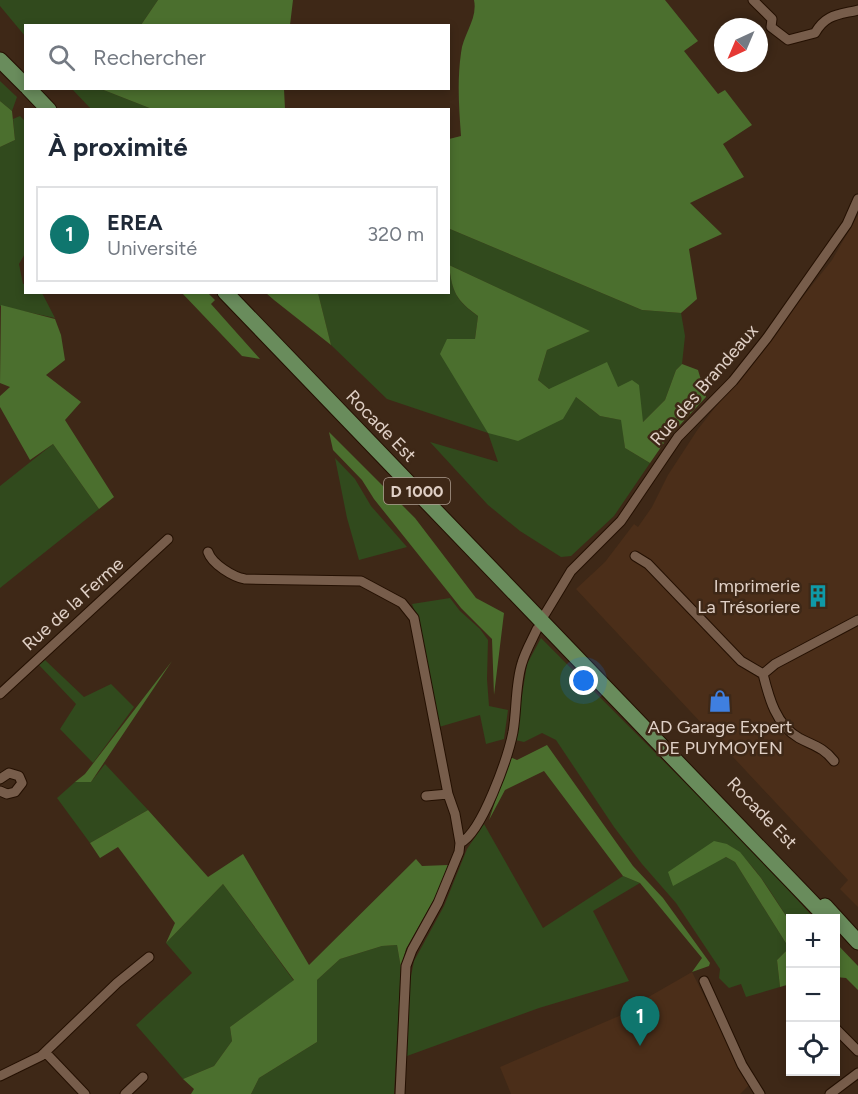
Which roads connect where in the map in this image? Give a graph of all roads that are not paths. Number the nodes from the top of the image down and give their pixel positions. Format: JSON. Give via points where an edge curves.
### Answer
{"nodes":[{"id":1,"x":753,"y":0,"type":"edge"},
{"id":2,"x":858,"y":10,"type":"edge"},
{"id":3,"x":0,"y":60,"type":"edge"},
{"id":4,"x":24,"y":84,"type":"edge"},
{"id":5,"x":30,"y":90,"type":"edge"},
{"id":6,"x":47,"y":108,"type":"edge"},
{"id":7,"x":858,"y":199,"type":"edge"},
{"id":8,"x":227,"y":294,"type":"edge"},
{"id":9,"x":168,"y":540,"type":"dead end"},
{"id":10,"x":208,"y":552,"type":"dead end"},
{"id":11,"x":635,"y":556,"type":"dead end"},
{"id":12,"x":545,"y":614,"type":"dead end"},
{"id":13,"x":858,"y":620,"type":"edge"},
{"id":14,"x":537,"y":629,"type":"dead end"},
{"id":15,"x":763,"y":674,"type":"junction"},
{"id":16,"x":608,"y":690,"type":"junction"},
{"id":17,"x":0,"y":694,"type":"edge"},
{"id":18,"x":834,"y":761,"type":"dead end"},
{"id":19,"x":0,"y":779,"type":"edge"},
{"id":20,"x":0,"y":791,"type":"edge"},
{"id":21,"x":448,"y":794,"type":"junction"},
{"id":22,"x":426,"y":796,"type":"dead end"},
{"id":23,"x":460,"y":843,"type":"junction"},
{"id":24,"x":823,"y":914,"type":"edge"},
{"id":25,"x":840,"y":931,"type":"edge"},
{"id":26,"x":858,"y":942,"type":"edge"},
{"id":27,"x":858,"y":950,"type":"edge"},
{"id":28,"x":149,"y":957,"type":"dead end"},
{"id":29,"x":704,"y":981,"type":"dead end"},
{"id":30,"x":840,"y":1033,"type":"edge"},
{"id":31,"x":846,"y":1040,"type":"junction"},
{"id":32,"x":840,"y":1041,"type":"edge"},
{"id":33,"x":858,"y":1051,"type":"edge"},
{"id":34,"x":45,"y":1052,"type":"junction"},
{"id":35,"x":858,"y":1073,"type":"edge"},
{"id":36,"x":0,"y":1076,"type":"edge"},
{"id":37,"x":143,"y":1077,"type":"dead end"},
{"id":38,"x":85,"y":1094,"type":"edge"},
{"id":39,"x":125,"y":1094,"type":"edge"},
{"id":40,"x":400,"y":1094,"type":"edge"},
{"id":41,"x":760,"y":1094,"type":"edge"},
{"id":42,"x":830,"y":1094,"type":"edge"}],
"edges":[{"from":1,"to":2,"type":"street","via":[[772,19],[771,27],[788,40],[815,33],[829,17]]},
{"from":3,"to":4,"type":"main road"},
{"from":5,"to":6,"type":"main road"},
{"from":7,"to":12,"type":"street","name":"Rue des Brandeaux","via":[[847,224],[767,338],[733,381],[673,443],[621,521],[571,571]]},
{"from":8,"to":16,"type":"main road","name":"Rocade Est","number":"D 1000"},
{"from":9,"to":17,"type":"street","name":"Rue de la Ferme"},
{"from":10,"to":21,"type":"street","via":[[238,578],[361,581],[402,603],[414,618]]},
{"from":11,"to":15,"type":"street","via":[[648,564],[741,661]]},
{"from":13,"to":15,"type":"street"},
{"from":14,"to":23,"type":"street","via":[[522,661],[513,733],[505,759],[481,820]]},
{"from":15,"to":18,"type":"street","via":[[778,717],[789,730],[826,751]]},
{"from":16,"to":24,"type":"main road","name":"Rocade Est","number":"D 1000"},
{"from":16,"to":26,"type":"main road","name":"Rocade Est","number":"D 1000","via":[[713,790]]},
{"from":19,"to":20,"type":"street","via":[[9,773],[19,776],[22,783],[15,792]]},
{"from":21,"to":22,"type":"street"},
{"from":21,"to":23,"type":"street"},
{"from":23,"to":40,"type":"street","via":[[438,903],[406,966]]},
{"from":25,"to":27,"type":"main road"},
{"from":28,"to":34,"type":"street","via":[[117,982]]},
{"from":29,"to":41,"type":"street","via":[[742,1065]]},
{"from":30,"to":31,"type":"street"},
{"from":31,"to":32,"type":"street"},
{"from":31,"to":33,"type":"street"},
{"from":34,"to":36,"type":"street"},
{"from":34,"to":38,"type":"street"},
{"from":35,"to":42,"type":"street"},
{"from":37,"to":39,"type":"street"}]}
